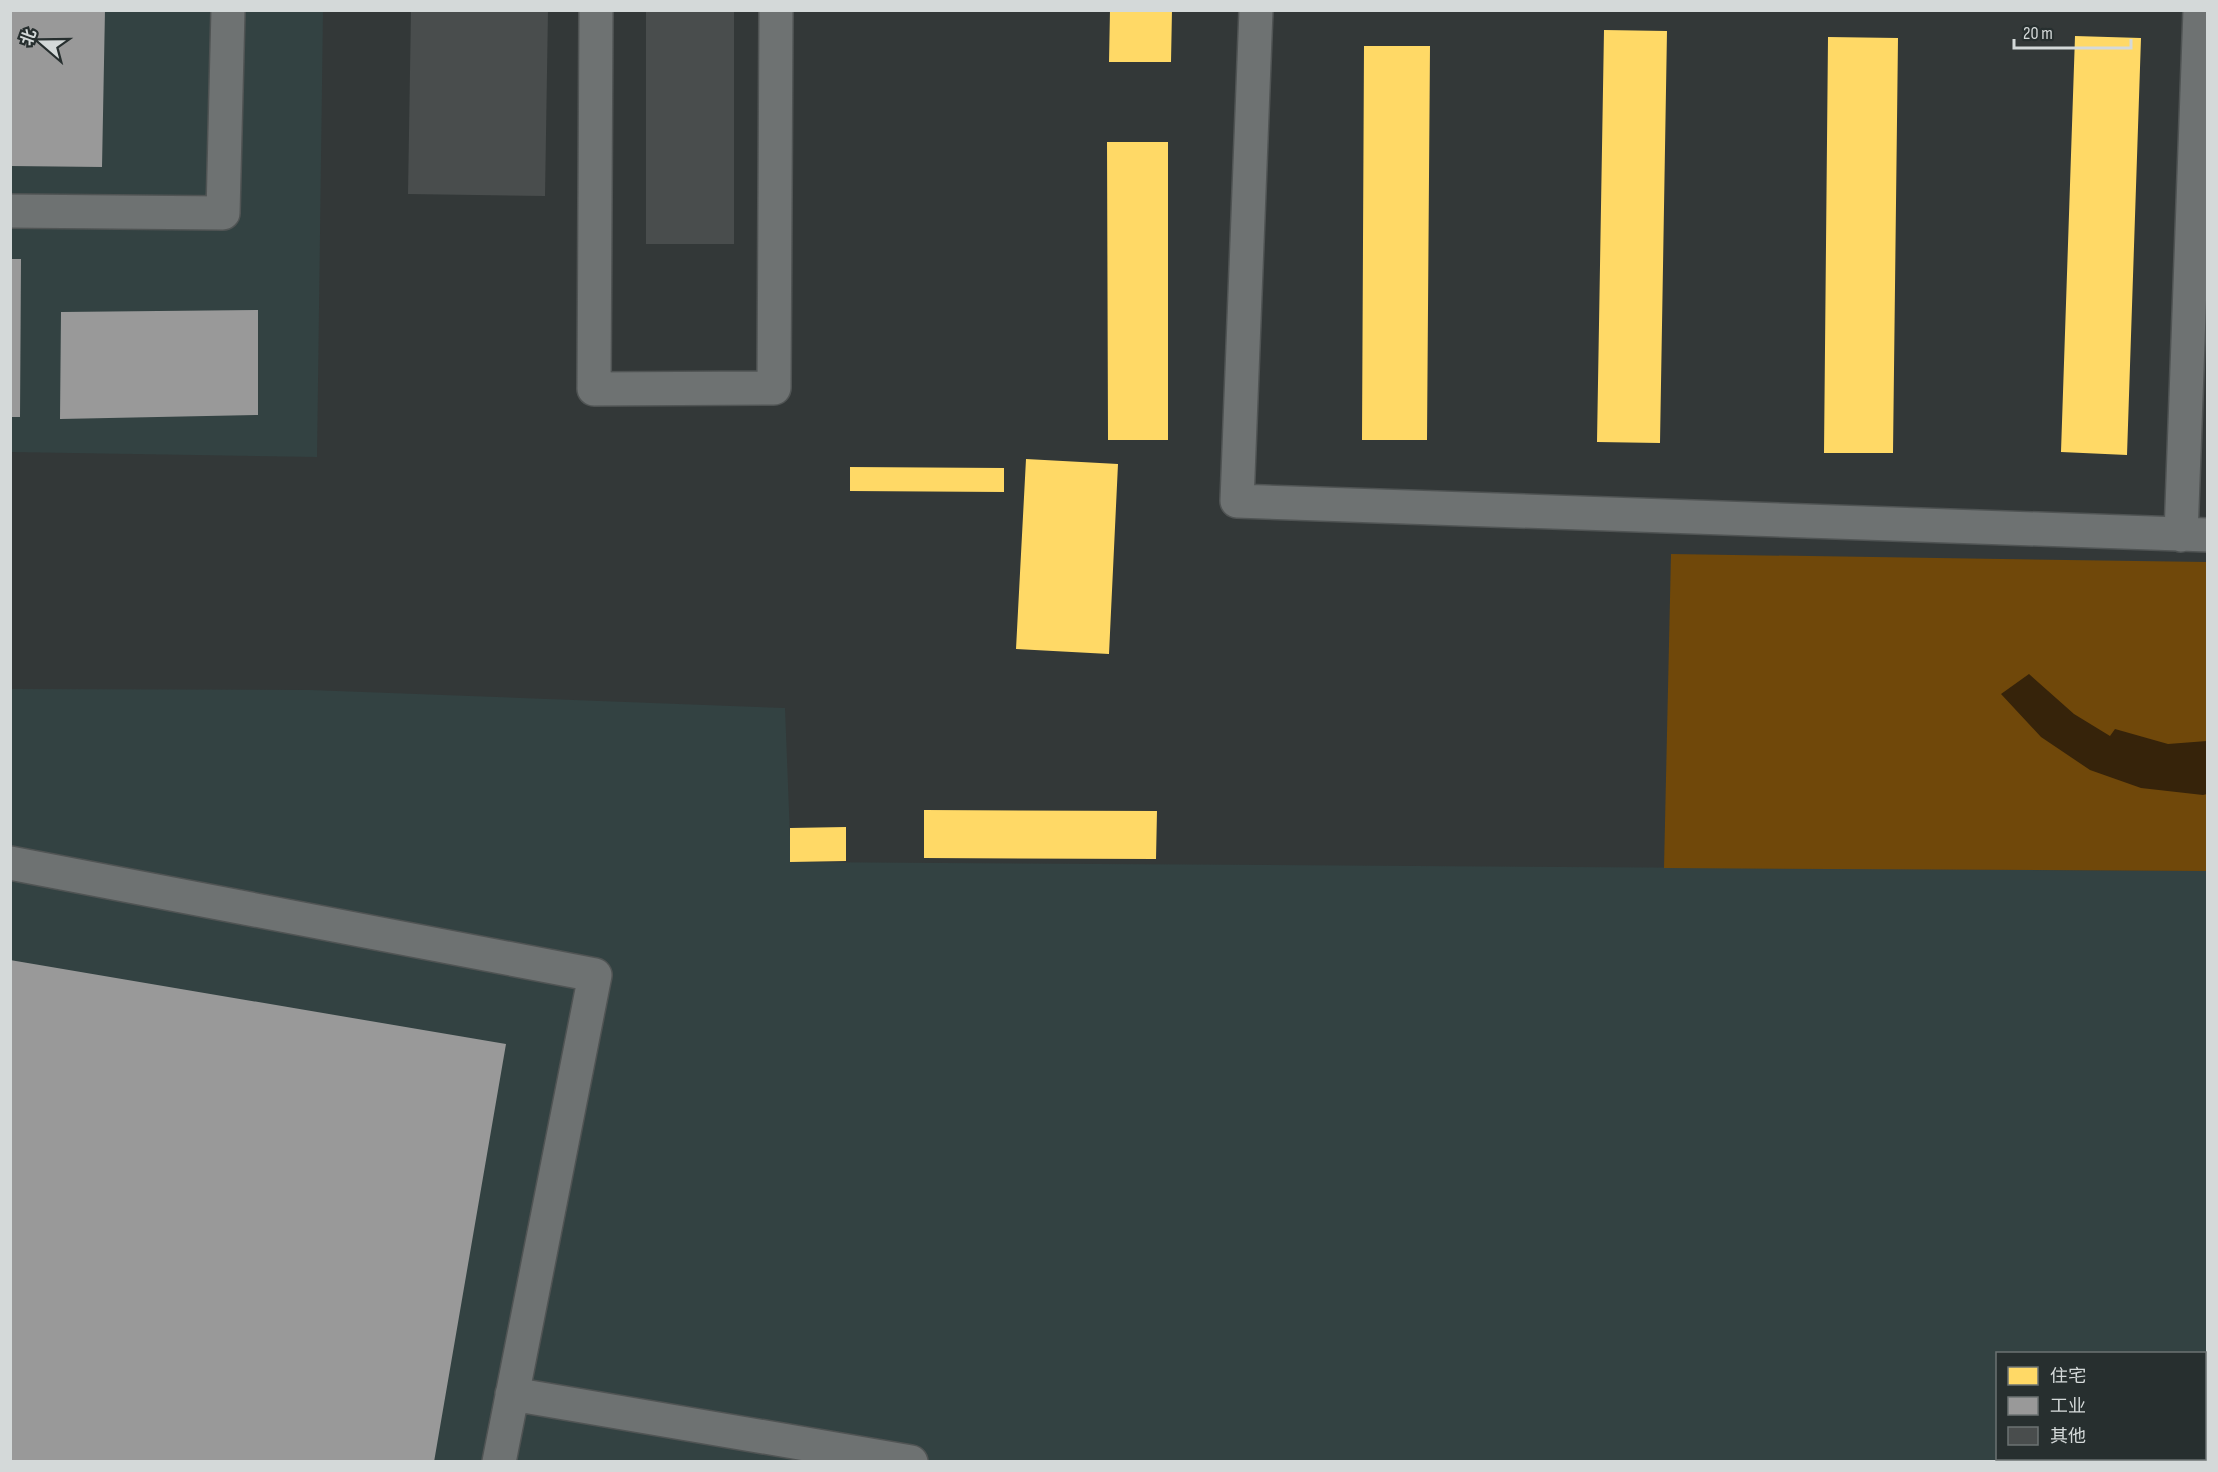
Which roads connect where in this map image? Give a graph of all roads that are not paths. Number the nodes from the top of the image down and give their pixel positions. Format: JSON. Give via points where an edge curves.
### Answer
{"nodes":[{"id":1,"x":228,"y":10,"type":"edge"},
{"id":2,"x":596,"y":10,"type":"edge"},
{"id":3,"x":776,"y":10,"type":"edge"},
{"id":4,"x":1256,"y":10,"type":"edge"},
{"id":5,"x":2200,"y":10,"type":"edge"},
{"id":6,"x":10,"y":211,"type":"edge"},
{"id":7,"x":2194,"y":535,"type":"edge"},
{"id":8,"x":10,"y":863,"type":"edge"},
{"id":9,"x":512,"y":1394,"type":"junction"},
{"id":10,"x":499,"y":1461,"type":"edge"},
{"id":11,"x":910,"y":1461,"type":"edge"}],
"edges":[{"from":1,"to":6,"type":"lane","via":[[223,213]]},
{"from":2,"to":3,"type":"lane","via":[[594,389],[774,388]]},
{"from":4,"to":7,"type":"lane","via":[[1237,501]]},
{"from":5,"to":7,"type":"lane"},
{"from":8,"to":9,"type":"lane","via":[[595,975]]},
{"from":9,"to":10,"type":"lane"},
{"from":9,"to":11,"type":"lane"}]}
